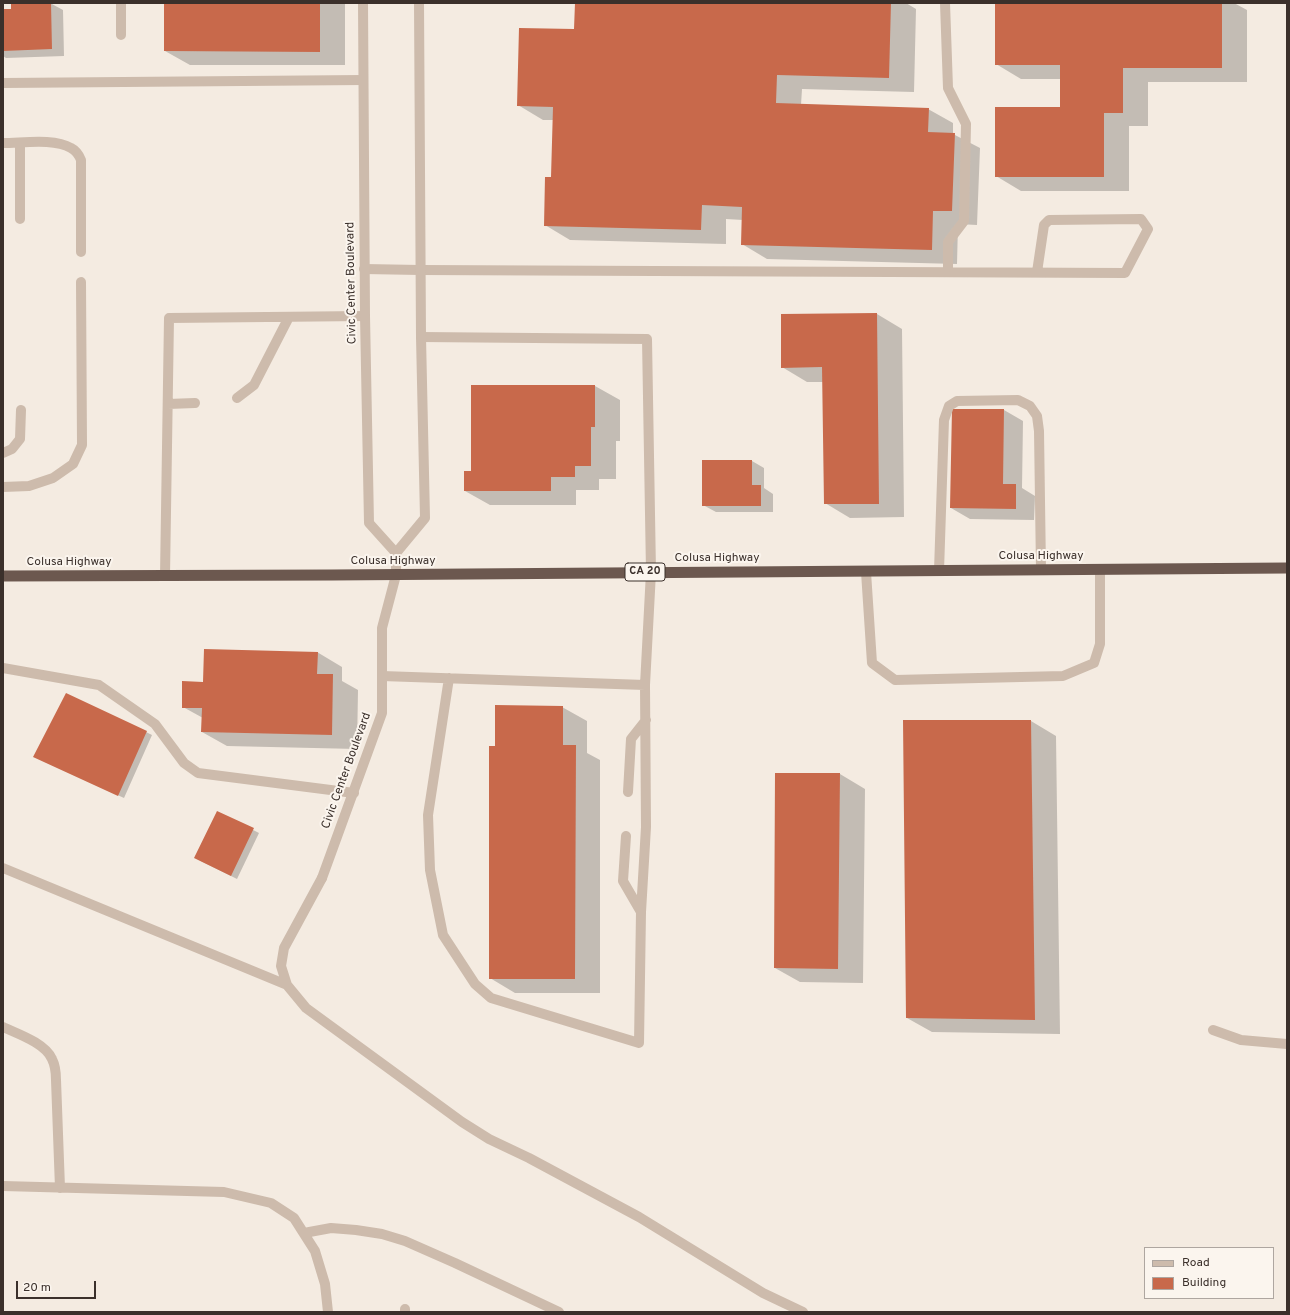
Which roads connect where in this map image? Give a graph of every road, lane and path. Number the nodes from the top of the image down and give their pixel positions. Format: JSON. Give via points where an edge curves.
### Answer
{"nodes":[{"id":1,"x":121,"y":3,"type":"edge"},
{"id":2,"x":363,"y":3,"type":"edge"},
{"id":3,"x":419,"y":3,"type":"edge"},
{"id":4,"x":945,"y":3,"type":"edge"},
{"id":5,"x":121,"y":35,"type":"dead end"},
{"id":6,"x":363,"y":80,"type":"junction"},
{"id":7,"x":3,"y":83,"type":"edge"},
{"id":8,"x":3,"y":143,"type":"edge"},
{"id":9,"x":20,"y":143,"type":"junction"},
{"id":10,"x":20,"y":219,"type":"dead end"},
{"id":11,"x":81,"y":252,"type":"dead end"},
{"id":12,"x":364,"y":269,"type":"junction"},
{"id":13,"x":420,"y":270,"type":"junction"},
{"id":14,"x":948,"y":272,"type":"junction"},
{"id":15,"x":1037,"y":272,"type":"junction"},
{"id":16,"x":81,"y":282,"type":"dead end"},
{"id":17,"x":365,"y":316,"type":"junction"},
{"id":18,"x":289,"y":317,"type":"junction"},
{"id":19,"x":421,"y":337,"type":"junction"},
{"id":20,"x":237,"y":398,"type":"dead end"},
{"id":21,"x":196,"y":403,"type":"dead end"},
{"id":22,"x":168,"y":404,"type":"junction"},
{"id":23,"x":21,"y":410,"type":"dead end"},
{"id":24,"x":3,"y":453,"type":"edge"},
{"id":25,"x":3,"y":487,"type":"edge"},
{"id":26,"x":396,"y":552,"type":"junction"},
{"id":27,"x":1287,"y":568,"type":"edge"},
{"id":28,"x":1042,"y":570,"type":"junction"},
{"id":29,"x":1100,"y":570,"type":"junction"},
{"id":30,"x":939,"y":571,"type":"junction"},
{"id":31,"x":651,"y":572,"type":"junction"},
{"id":32,"x":866,"y":572,"type":"junction"},
{"id":33,"x":396,"y":575,"type":"junction"},
{"id":34,"x":3,"y":576,"type":"edge"},
{"id":35,"x":165,"y":576,"type":"junction"},
{"id":36,"x":3,"y":668,"type":"edge"},
{"id":37,"x":382,"y":676,"type":"junction"},
{"id":38,"x":449,"y":678,"type":"junction"},
{"id":39,"x":646,"y":685,"type":"junction"},
{"id":40,"x":646,"y":720,"type":"junction"},
{"id":41,"x":628,"y":792,"type":"dead end"},
{"id":42,"x":354,"y":793,"type":"junction"},
{"id":43,"x":626,"y":836,"type":"dead end"},
{"id":44,"x":3,"y":868,"type":"edge"},
{"id":45,"x":641,"y":912,"type":"junction"},
{"id":46,"x":287,"y":985,"type":"junction"},
{"id":47,"x":3,"y":1027,"type":"edge"},
{"id":48,"x":1213,"y":1030,"type":"dead end"},
{"id":49,"x":1287,"y":1044,"type":"edge"},
{"id":50,"x":3,"y":1186,"type":"edge"},
{"id":51,"x":60,"y":1188,"type":"junction"},
{"id":52,"x":304,"y":1233,"type":"junction"},
{"id":53,"x":328,"y":1312,"type":"edge"},
{"id":54,"x":559,"y":1312,"type":"edge"},
{"id":55,"x":803,"y":1312,"type":"edge"}],
"edges":[{"from":1,"to":5,"type":"street"},
{"from":2,"to":6,"type":"street","name":"Civic Center Boulevard"},
{"from":3,"to":13,"type":"street"},
{"from":4,"to":14,"type":"street","via":[[948,88],[966,124],[964,221],[948,242]]},
{"from":6,"to":7,"type":"street"},
{"from":6,"to":12,"type":"street","name":"Civic Center Boulevard"},
{"from":8,"to":9,"type":"street"},
{"from":9,"to":10,"type":"street"},
{"from":9,"to":11,"type":"street","via":[[58,143],[78,153],[81,160]]},
{"from":12,"to":13,"type":"street"},
{"from":12,"to":17,"type":"street","name":"Civic Center Boulevard"},
{"from":13,"to":14,"type":"street"},
{"from":13,"to":19,"type":"street"},
{"from":14,"to":15,"type":"street"},
{"from":15,"to":15,"type":"street","via":[[1125,273],[1148,229],[1141,219],[1049,220],[1044,225]]},
{"from":16,"to":25,"type":"street","via":[[82,445],[73,464],[53,478],[29,486]]},
{"from":17,"to":18,"type":"street"},
{"from":17,"to":26,"type":"street","name":"Civic Center Boulevard","via":[[368,523]]},
{"from":18,"to":20,"type":"street","via":[[254,385]]},
{"from":18,"to":22,"type":"street","via":[[169,318]]},
{"from":19,"to":26,"type":"street","via":[[425,518]]},
{"from":19,"to":31,"type":"street","via":[[646,339]]},
{"from":21,"to":22,"type":"street"},
{"from":22,"to":35,"type":"street"},
{"from":23,"to":24,"type":"street","via":[[20,439],[12,449]]},
{"from":26,"to":33,"type":"street","name":"Civic Center Boulevard"},
{"from":27,"to":29,"type":"highway","name":"Colusa Highway","number":"CA 20"},
{"from":28,"to":29,"type":"highway","name":"Colusa Highway","number":"CA 20"},
{"from":28,"to":30,"type":"highway","name":"Colusa Highway","number":"CA 20"},
{"from":28,"to":30,"type":"street","via":[[1037,416],[1030,406],[1018,400],[964,400],[949,406],[944,420]]},
{"from":29,"to":32,"type":"street","via":[[1100,644],[1094,662],[1064,676],[895,680],[872,663]]},
{"from":30,"to":32,"type":"highway","name":"Colusa Highway","number":"CA 20"},
{"from":31,"to":32,"type":"highway","name":"Colusa Highway","number":"CA 20"},
{"from":31,"to":33,"type":"highway","name":"Colusa Highway","number":"CA 20"},
{"from":31,"to":39,"type":"street"},
{"from":33,"to":35,"type":"highway","name":"Colusa Highway","number":"CA 20"},
{"from":33,"to":37,"type":"street","name":"Civic Center Boulevard","via":[[382,628]]},
{"from":34,"to":35,"type":"highway","name":"Colusa Highway","number":"CA 20"},
{"from":36,"to":42,"type":"street","via":[[99,685],[155,724],[184,763],[198,773]]},
{"from":37,"to":38,"type":"street"},
{"from":37,"to":42,"type":"street","name":"Civic Center Boulevard","via":[[382,713]]},
{"from":38,"to":39,"type":"street"},
{"from":38,"to":45,"type":"street","via":[[428,814],[430,870],[443,935],[475,984],[491,998],[639,1043]]},
{"from":39,"to":40,"type":"street"},
{"from":40,"to":41,"type":"street","via":[[631,739]]},
{"from":40,"to":45,"type":"street","via":[[646,827]]},
{"from":42,"to":46,"type":"street","name":"Civic Center Boulevard","via":[[322,878],[284,948],[282,966]]},
{"from":43,"to":45,"type":"street","via":[[624,881]]},
{"from":44,"to":46,"type":"street"},
{"from":46,"to":55,"type":"street","via":[[306,1008],[462,1122],[489,1139],[639,1217],[764,1293]]},
{"from":47,"to":51,"type":"street","via":[[40,1046],[52,1058],[56,1070]]},
{"from":48,"to":49,"type":"street","via":[[1241,1040]]},
{"from":50,"to":51,"type":"street"},
{"from":51,"to":52,"type":"street","via":[[224,1192],[271,1203],[294,1218]]},
{"from":52,"to":53,"type":"street","via":[[315,1251],[325,1284]]},
{"from":52,"to":54,"type":"street","via":[[331,1228],[382,1234],[405,1241]]}]}
